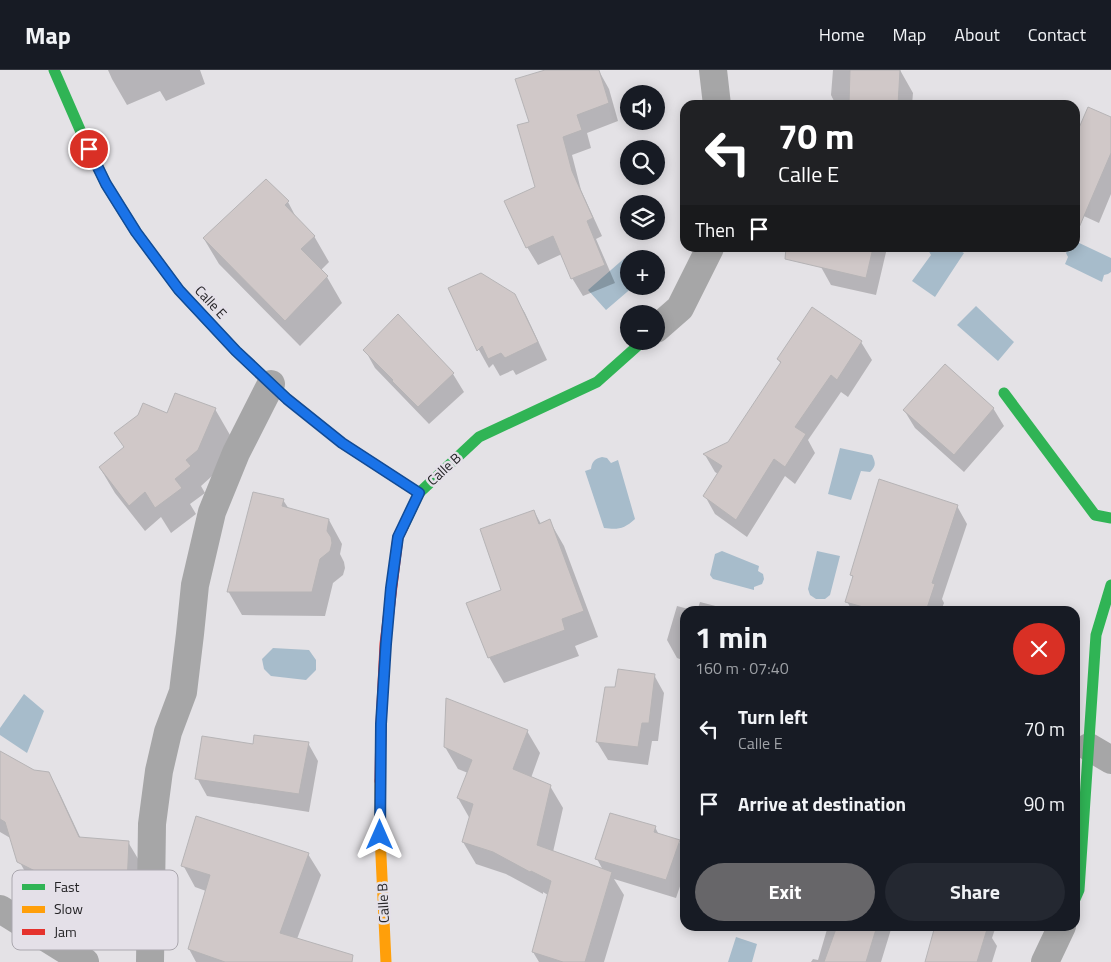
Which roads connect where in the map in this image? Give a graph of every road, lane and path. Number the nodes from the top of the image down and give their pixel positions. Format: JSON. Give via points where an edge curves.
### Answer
{"nodes":[{"id":1,"x":54,"y":70,"type":"edge"},
{"id":2,"x":713,"y":70,"type":"edge"},
{"id":3,"x":716,"y":100,"type":"edge"},
{"id":4,"x":708,"y":252,"type":"edge"},
{"id":5,"x":665,"y":321,"type":"edge"},
{"id":6,"x":633,"y":350,"type":"edge"},
{"id":7,"x":271,"y":384,"type":"junction"},
{"id":8,"x":1004,"y":393,"type":"dead end"},
{"id":9,"x":419,"y":493,"type":"junction"},
{"id":10,"x":1111,"y":518,"type":"edge"},
{"id":11,"x":1111,"y":585,"type":"edge"},
{"id":12,"x":1100,"y":754,"type":"edge"},
{"id":13,"x":1080,"y":847,"type":"edge"},
{"id":14,"x":151,"y":870,"type":"edge"},
{"id":15,"x":0,"y":909,"type":"edge"},
{"id":16,"x":12,"y":916,"type":"edge"},
{"id":17,"x":1060,"y":931,"type":"edge"},
{"id":18,"x":67,"y":950,"type":"edge"},
{"id":19,"x":86,"y":962,"type":"edge"},
{"id":20,"x":386,"y":962,"type":"edge"},
{"id":21,"x":1045,"y":962,"type":"edge"}],
"edges":[{"from":1,"to":7,"type":"street","name":"Calle E","via":[[106,184],[136,232],[179,290]]},
{"from":2,"to":3,"type":"street"},
{"from":4,"to":5,"type":"street","via":[[680,308]]},
{"from":6,"to":9,"type":"street","name":"Calle B","via":[[597,382],[479,437]]},
{"from":7,"to":9,"type":"street","name":"Calle E","via":[[342,443]]},
{"from":7,"to":14,"type":"street","via":[[236,453],[212,512],[195,585],[183,692],[158,770]]},
{"from":8,"to":10,"type":"street","via":[[1095,515]]},
{"from":9,"to":20,"type":"street","name":"Calle B","via":[[398,537],[386,644],[380,835]]},
{"from":11,"to":12,"type":"street","via":[[1096,635]]},
{"from":12,"to":13,"type":"street"},
{"from":15,"to":16,"type":"street"},
{"from":17,"to":21,"type":"street"},
{"from":18,"to":19,"type":"street"}]}
